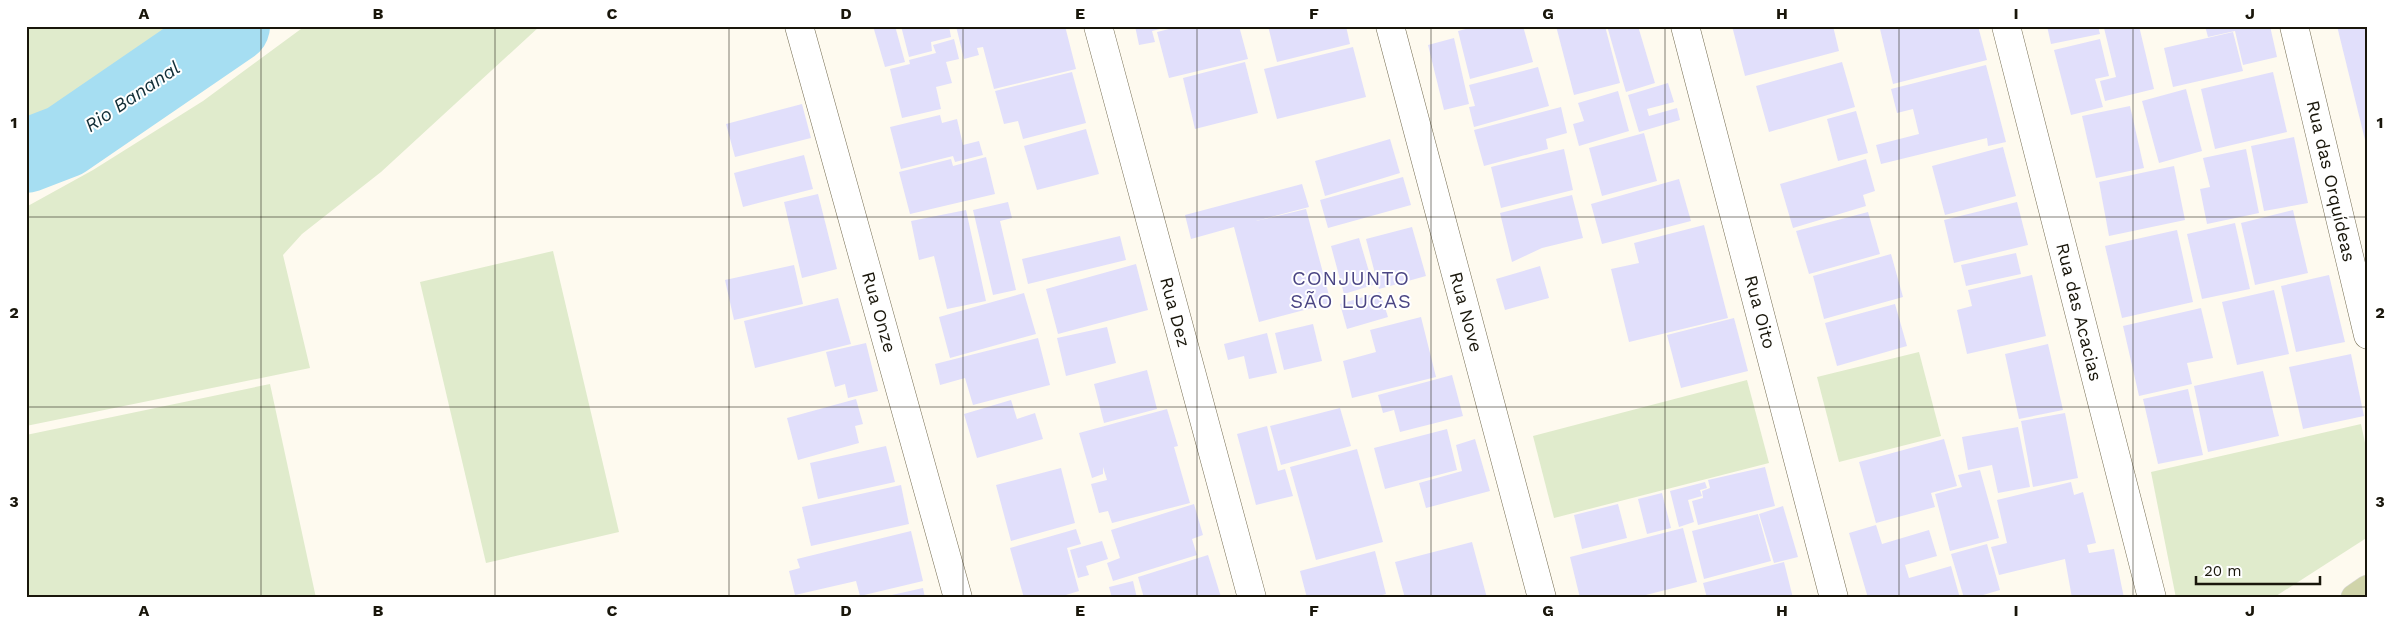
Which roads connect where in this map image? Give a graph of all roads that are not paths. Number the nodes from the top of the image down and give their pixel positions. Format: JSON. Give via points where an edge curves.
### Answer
{"nodes":[{"id":1,"x":799,"y":26,"type":"edge"},
{"id":2,"x":1098,"y":26,"type":"edge"},
{"id":3,"x":1390,"y":26,"type":"edge"},
{"id":4,"x":1685,"y":26,"type":"edge"},
{"id":5,"x":2006,"y":26,"type":"edge"},
{"id":6,"x":2294,"y":26,"type":"edge"},
{"id":7,"x":2368,"y":335,"type":"edge"},
{"id":8,"x":2368,"y":589,"type":"edge"},
{"id":9,"x":958,"y":598,"type":"edge"},
{"id":10,"x":1252,"y":598,"type":"edge"},
{"id":11,"x":1542,"y":598,"type":"edge"},
{"id":12,"x":1834,"y":598,"type":"edge"},
{"id":13,"x":2152,"y":598,"type":"edge"},
{"id":14,"x":2355,"y":598,"type":"edge"}],
"edges":[{"from":1,"to":9,"type":"street","name":"Rua Onze"},
{"from":2,"to":10,"type":"street","name":"Rua Dez"},
{"from":3,"to":11,"type":"street","name":"Rua Nove"},
{"from":4,"to":12,"type":"street","name":"Rua Oito"},
{"from":5,"to":13,"type":"street","name":"Rua das Acacias"},
{"from":6,"to":7,"type":"street","name":"Rua das Orquídeas"},
{"from":8,"to":14,"type":"main road"}]}
